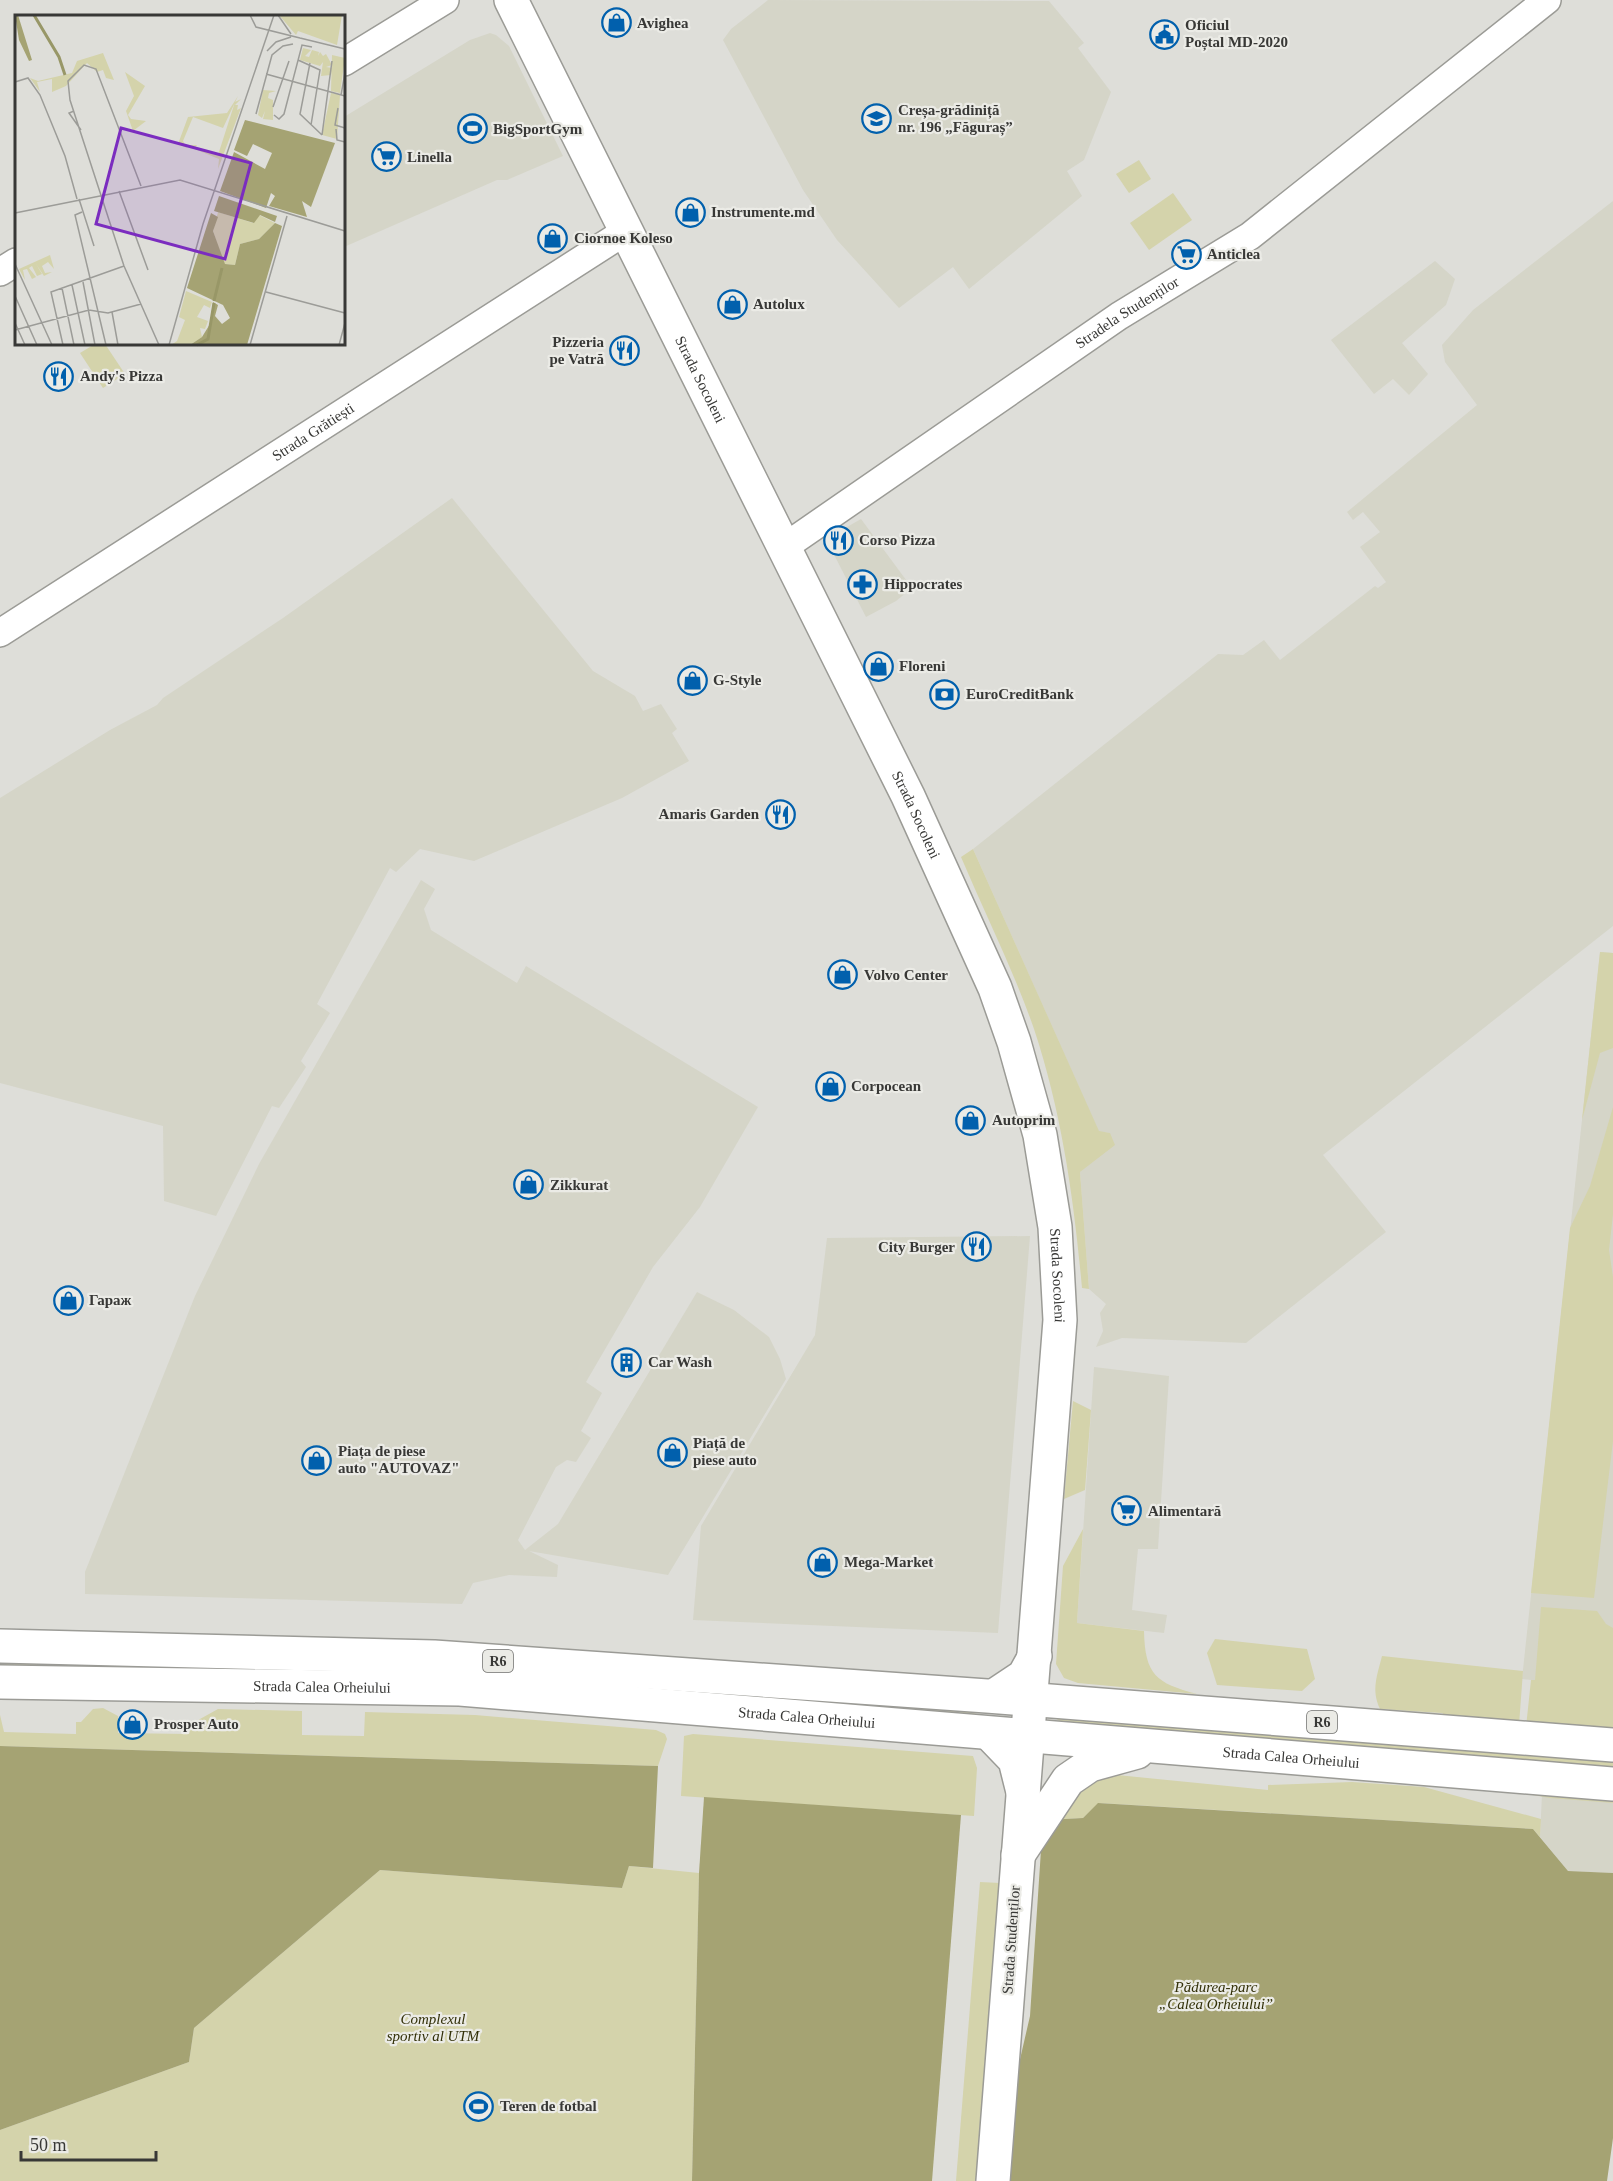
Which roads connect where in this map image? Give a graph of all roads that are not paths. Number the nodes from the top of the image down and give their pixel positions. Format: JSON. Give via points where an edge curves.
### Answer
{"nodes":[{"id":1,"x":446,"y":0,"type":"edge"},
{"id":2,"x":511,"y":0,"type":"edge"},
{"id":3,"x":1547,"y":0,"type":"edge"},
{"id":4,"x":345,"y":61,"type":"edge"},
{"id":5,"x":626,"y":231,"type":"junction"},
{"id":6,"x":15,"y":263,"type":"edge"},
{"id":7,"x":0,"y":272,"type":"edge"},
{"id":8,"x":783,"y":548,"type":"junction"},
{"id":9,"x":0,"y":633,"type":"edge"},
{"id":10,"x":0,"y":1646,"type":"edge"},
{"id":11,"x":64,"y":1646,"type":"junction"},
{"id":12,"x":1035,"y":1656,"type":"junction"},
{"id":13,"x":0,"y":1682,"type":"edge"},
{"id":14,"x":64,"y":1683,"type":"junction"},
{"id":15,"x":994,"y":1696,"type":"junction"},
{"id":16,"x":1031,"y":1700,"type":"junction"},
{"id":17,"x":990,"y":1734,"type":"junction"},
{"id":18,"x":1029,"y":1736,"type":"junction"},
{"id":19,"x":1613,"y":1745,"type":"edge"},
{"id":20,"x":1165,"y":1746,"type":"junction"},
{"id":21,"x":1613,"y":1784,"type":"edge"},
{"id":22,"x":1023,"y":1792,"type":"junction"},
{"id":23,"x":1018,"y":1855,"type":"junction"},
{"id":24,"x":993,"y":2181,"type":"edge"}],
"edges":[{"from":1,"to":4,"type":"street"},
{"from":2,"to":5,"type":"main road","name":"Strada Socoleni"},
{"from":3,"to":8,"type":"street","name":"Stradela Studenților","via":[[1250,236],[1119,316]]},
{"from":5,"to":8,"type":"main road","name":"Strada Socoleni"},
{"from":5,"to":9,"type":"street","name":"Strada Grătiești"},
{"from":6,"to":7,"type":"street"},
{"from":8,"to":12,"type":"main road","name":"Strada Socoleni","via":[[908,796],[968,926],[1014,1042],[1040,1135],[1055,1227],[1060,1320]]},
{"from":10,"to":11,"type":"main road","name":"Strada Calea Orheiului","number":"R6"},
{"from":11,"to":14,"type":"main road"},
{"from":11,"to":15,"type":"main road","name":"Strada Calea Orheiului","number":"R6","via":[[435,1656]]},
{"from":12,"to":15,"type":"main road","via":[[1024,1676]]},
{"from":12,"to":16,"type":"main road","name":"Strada Socoleni"},
{"from":13,"to":14,"type":"main road","name":"Strada Calea Orheiului","number":"R6"},
{"from":14,"to":17,"type":"main road","name":"Strada Calea Orheiului","number":"R6","via":[[460,1689]]},
{"from":15,"to":16,"type":"main road","name":"Strada Calea Orheiului","number":"R6"},
{"from":16,"to":18,"type":"main road","name":"Strada Studenților"},
{"from":16,"to":19,"type":"main road","name":"Strada Calea Orheiului","number":"R6"},
{"from":17,"to":18,"type":"main road","name":"Strada Calea Orheiului","number":"R6"},
{"from":17,"to":22,"type":"main road","via":[[1016,1760]]},
{"from":18,"to":20,"type":"main road","name":"Strada Calea Orheiului","number":"R6"},
{"from":18,"to":22,"type":"main road","name":"Strada Studenților"},
{"from":20,"to":21,"type":"main road","name":"Strada Calea Orheiului","number":"R6"},
{"from":20,"to":23,"type":"main road","via":[[1098,1762],[1076,1774],[1057,1795]]},
{"from":22,"to":23,"type":"main road","name":"Strada Studenților"},
{"from":23,"to":24,"type":"main road","name":"Strada Studenților"}]}
